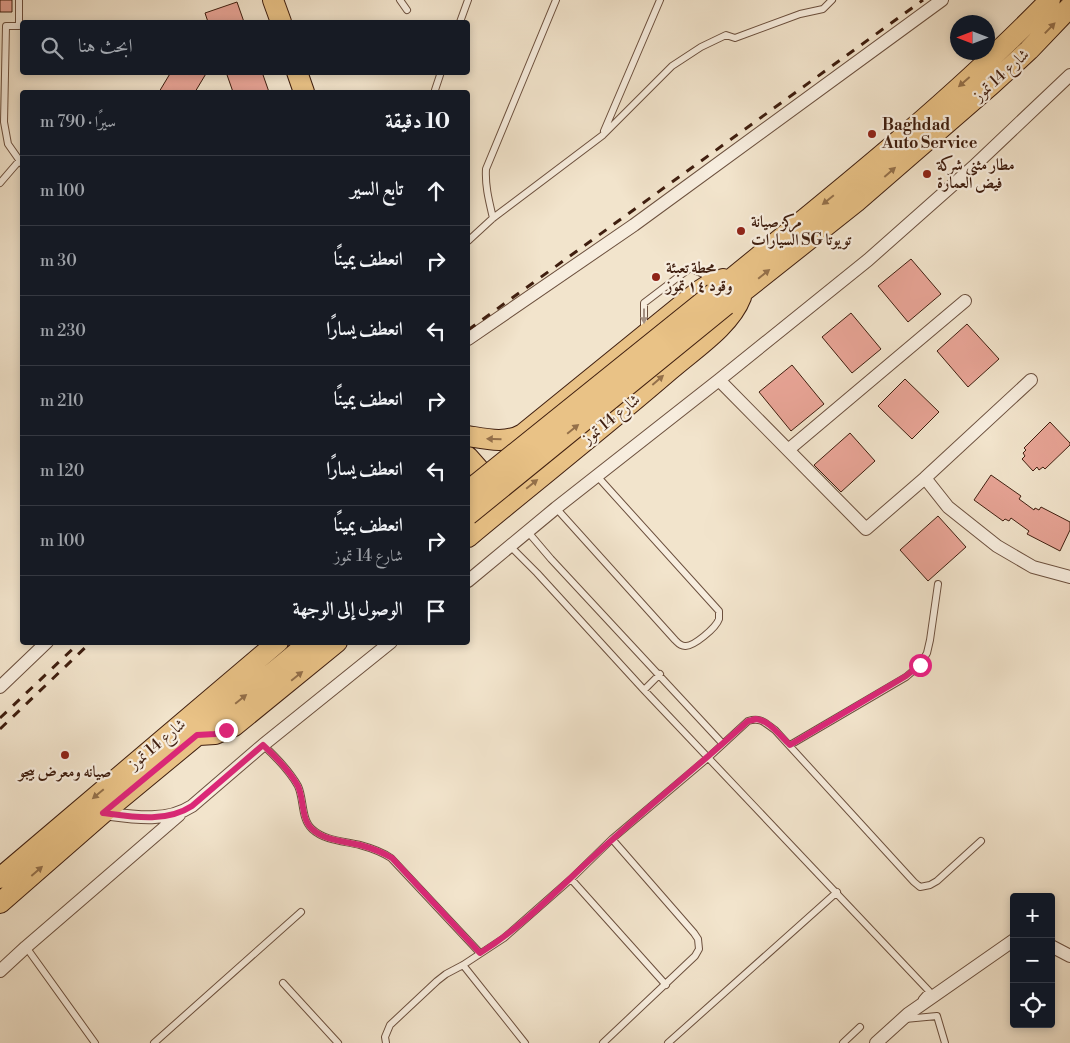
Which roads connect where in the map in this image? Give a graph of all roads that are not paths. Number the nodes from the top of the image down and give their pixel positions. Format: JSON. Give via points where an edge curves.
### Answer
{"nodes":[{"id":1,"x":19,"y":0,"type":"edge"},
{"id":2,"x":273,"y":0,"type":"edge"},
{"id":3,"x":287,"y":0,"type":"edge"},
{"id":4,"x":400,"y":0,"type":"edge"},
{"id":5,"x":468,"y":0,"type":"edge"},
{"id":6,"x":556,"y":0,"type":"edge"},
{"id":7,"x":660,"y":0,"type":"edge"},
{"id":8,"x":832,"y":0,"type":"edge"},
{"id":9,"x":942,"y":0,"type":"edge"},
{"id":10,"x":1050,"y":0,"type":"edge"},
{"id":11,"x":1070,"y":7,"type":"edge"},
{"id":12,"x":407,"y":10,"type":"dead end"},
{"id":13,"x":280,"y":20,"type":"edge"},
{"id":14,"x":293,"y":20,"type":"edge"},
{"id":15,"x":461,"y":20,"type":"edge"},
{"id":16,"x":3,"y":54,"type":"edge"},
{"id":17,"x":298,"y":75,"type":"edge"},
{"id":18,"x":311,"y":75,"type":"edge"},
{"id":19,"x":440,"y":75,"type":"edge"},
{"id":20,"x":1070,"y":75,"type":"edge"},
{"id":21,"x":303,"y":90,"type":"edge"},
{"id":22,"x":316,"y":90,"type":"edge"},
{"id":23,"x":435,"y":90,"type":"dead end"},
{"id":24,"x":2,"y":123,"type":"edge"},
{"id":25,"x":603,"y":135,"type":"junction"},
{"id":26,"x":20,"y":161,"type":"edge"},
{"id":27,"x":20,"y":163,"type":"edge"},
{"id":28,"x":0,"y":183,"type":"edge"},
{"id":29,"x":494,"y":218,"type":"junction"},
{"id":30,"x":470,"y":239,"type":"edge"},
{"id":31,"x":727,"y":289,"type":"junction"},
{"id":32,"x":965,"y":301,"type":"dead end"},
{"id":33,"x":470,"y":338,"type":"edge"},
{"id":34,"x":719,"y":380,"type":"junction"},
{"id":35,"x":1031,"y":380,"type":"dead end"},
{"id":36,"x":470,"y":436,"type":"edge"},
{"id":37,"x":788,"y":450,"type":"junction"},
{"id":38,"x":470,"y":470,"type":"edge"},
{"id":39,"x":597,"y":476,"type":"junction"},
{"id":40,"x":924,"y":478,"type":"junction"},
{"id":41,"x":472,"y":484,"type":"edge"},
{"id":42,"x":490,"y":507,"type":"edge"},
{"id":43,"x":556,"y":508,"type":"junction"},
{"id":44,"x":528,"y":532,"type":"junction"},
{"id":45,"x":470,"y":533,"type":"edge"},
{"id":46,"x":510,"y":547,"type":"junction"},
{"id":47,"x":1070,"y":577,"type":"edge"},
{"id":48,"x":470,"y":579,"type":"edge"},
{"id":49,"x":938,"y":584,"type":"dead end"},
{"id":50,"x":44,"y":645,"type":"edge"},
{"id":51,"x":269,"y":645,"type":"edge"},
{"id":52,"x":306,"y":645,"type":"edge"},
{"id":53,"x":333,"y":645,"type":"edge"},
{"id":54,"x":387,"y":645,"type":"edge"},
{"id":55,"x":660,"y":674,"type":"junction"},
{"id":56,"x":0,"y":688,"type":"edge"},
{"id":57,"x":644,"y":690,"type":"junction"},
{"id":58,"x":192,"y":728,"type":"junction"},
{"id":59,"x":723,"y":744,"type":"junction"},
{"id":60,"x":263,"y":745,"type":"junction"},
{"id":61,"x":790,"y":745,"type":"junction"},
{"id":62,"x":709,"y":756,"type":"junction"},
{"id":63,"x":182,"y":812,"type":"junction"},
{"id":64,"x":103,"y":813,"type":"junction"},
{"id":65,"x":612,"y":840,"type":"junction"},
{"id":66,"x":981,"y":841,"type":"dead end"},
{"id":67,"x":0,"y":878,"type":"edge"},
{"id":68,"x":571,"y":879,"type":"junction"},
{"id":69,"x":837,"y":892,"type":"junction"},
{"id":70,"x":0,"y":903,"type":"edge"},
{"id":71,"x":301,"y":912,"type":"dead end"},
{"id":72,"x":1010,"y":943,"type":"edge"},
{"id":73,"x":26,"y":947,"type":"junction"},
{"id":74,"x":1055,"y":948,"type":"edge"},
{"id":75,"x":480,"y":953,"type":"junction"},
{"id":76,"x":1070,"y":956,"type":"edge"},
{"id":77,"x":463,"y":965,"type":"junction"},
{"id":78,"x":0,"y":971,"type":"edge"},
{"id":79,"x":283,"y":983,"type":"dead end"},
{"id":80,"x":666,"y":985,"type":"junction"},
{"id":81,"x":905,"y":1017,"type":"junction"},
{"id":82,"x":860,"y":1027,"type":"dead end"},
{"id":83,"x":96,"y":1043,"type":"edge"},
{"id":84,"x":154,"y":1043,"type":"edge"},
{"id":85,"x":338,"y":1043,"type":"edge"},
{"id":86,"x":386,"y":1043,"type":"edge"},
{"id":87,"x":524,"y":1043,"type":"edge"},
{"id":88,"x":602,"y":1043,"type":"edge"},
{"id":89,"x":668,"y":1043,"type":"edge"},
{"id":90,"x":844,"y":1043,"type":"edge"},
{"id":91,"x":876,"y":1043,"type":"edge"},
{"id":92,"x":945,"y":1043,"type":"edge"}],
"edges":[{"from":1,"to":16,"type":"lane","via":[[19,26],[6,26]]},
{"from":2,"to":13,"type":"main road"},
{"from":3,"to":14,"type":"main road"},
{"from":4,"to":12,"type":"lane"},
{"from":5,"to":15,"type":"lane"},
{"from":6,"to":29,"type":"lane","via":[[486,169],[487,195]]},
{"from":7,"to":25,"type":"lane"},
{"from":8,"to":25,"type":"lane","via":[[823,9],[735,38],[726,35],[701,47],[672,66]]},
{"from":9,"to":33,"type":"street","via":[[634,225]]},
{"from":10,"to":31,"type":"main road","name":"شارع 14 تموز","one_way":true,"via":[[955,91]]},
{"from":31,"to":11,"type":"main road","name":"شارع 14 تموز","one_way":true,"via":[[847,209],[992,84]]},
{"from":16,"to":24,"type":"lane"},
{"from":17,"to":21,"type":"main road"},
{"from":18,"to":22,"type":"main road"},
{"from":19,"to":23,"type":"lane"},
{"from":20,"to":34,"type":"street","via":[[868,260]]},
{"from":24,"to":26,"type":"lane","via":[[8,144]]},
{"from":25,"to":29,"type":"lane"},
{"from":27,"to":28,"type":"lane"},
{"from":29,"to":30,"type":"lane"},
{"from":31,"to":36,"type":"main road","one_way":true,"via":[[710,284],[699,291],[518,437],[487,440]]},
{"from":31,"to":41,"type":"main road","bridge":true},
{"from":42,"to":31,"type":"main road","one_way":true,"bridge":true},
{"from":42,"to":31,"type":"main road","name":"شارع 14 تموز","one_way":true,"via":[[637,398],[723,324],[738,305]]},
{"from":32,"to":37,"type":"street"},
{"from":34,"to":37,"type":"street"},
{"from":34,"to":39,"type":"street"},
{"from":35,"to":40,"type":"street"},
{"from":37,"to":40,"type":"street","via":[[866,529]]},
{"from":38,"to":41,"type":"main road"},
{"from":39,"to":43,"type":"street"},
{"from":39,"to":43,"type":"lane","via":[[719,611],[715,626],[693,645],[681,645],[674,640]]},
{"from":40,"to":47,"type":"street","via":[[948,507],[997,546],[1033,567]]},
{"from":42,"to":45,"type":"main road","name":"شارع 14 تموز"},
{"from":43,"to":44,"type":"street"},
{"from":44,"to":46,"type":"street"},
{"from":44,"to":55,"type":"lane"},
{"from":46,"to":48,"type":"street"},
{"from":46,"to":57,"type":"lane"},
{"from":49,"to":61,"type":"lane","via":[[930,640],[920,665]]},
{"from":50,"to":56,"type":"street"},
{"from":51,"to":58,"type":"main road","name":"شارع 14 تموز"},
{"from":58,"to":52,"type":"main road","name":"شارع 14 تموز","one_way":true},
{"from":58,"to":53,"type":"main road","name":"شارع 14 تموز","one_way":true,"via":[[215,734],[234,726]]},
{"from":54,"to":60,"type":"street"},
{"from":55,"to":57,"type":"lane"},
{"from":55,"to":59,"type":"lane"},
{"from":57,"to":62,"type":"lane"},
{"from":58,"to":64,"type":"main road","name":"شارع 14 تموز"},
{"from":58,"to":67,"type":"main road","name":"شارع 14 تموز","one_way":true},
{"from":59,"to":61,"type":"lane","via":[[748,721],[756,719],[765,722]]},
{"from":59,"to":62,"type":"lane"},
{"from":60,"to":63,"type":"street"},
{"from":60,"to":75,"type":"lane","via":[[299,788],[311,828],[322,835],[371,848],[392,858]]},
{"from":61,"to":66,"type":"lane","via":[[920,887],[937,881]]},
{"from":62,"to":65,"type":"lane"},
{"from":62,"to":69,"type":"lane"},
{"from":63,"to":64,"type":"street","via":[[162,818]]},
{"from":63,"to":73,"type":"street"},
{"from":70,"to":64,"type":"main road","name":"شارع 14 تموز","one_way":true},
{"from":65,"to":68,"type":"lane"},
{"from":65,"to":80,"type":"lane","via":[[698,939],[699,949],[695,956]]},
{"from":68,"to":75,"type":"lane","via":[[504,938]]},
{"from":68,"to":80,"type":"lane"},
{"from":69,"to":81,"type":"lane","via":[[929,991]]},
{"from":69,"to":89,"type":"lane"},
{"from":71,"to":84,"type":"lane"},
{"from":72,"to":81,"type":"street"},
{"from":73,"to":78,"type":"street"},
{"from":73,"to":83,"type":"lane"},
{"from":74,"to":76,"type":"street"},
{"from":75,"to":77,"type":"lane"},
{"from":77,"to":86,"type":"lane","via":[[446,974],[396,1018],[385,1037]]},
{"from":77,"to":87,"type":"lane"},
{"from":79,"to":85,"type":"lane"},
{"from":80,"to":88,"type":"lane"},
{"from":81,"to":91,"type":"street"},
{"from":81,"to":92,"type":"lane","via":[[937,1016]]},
{"from":82,"to":90,"type":"lane"}]}
